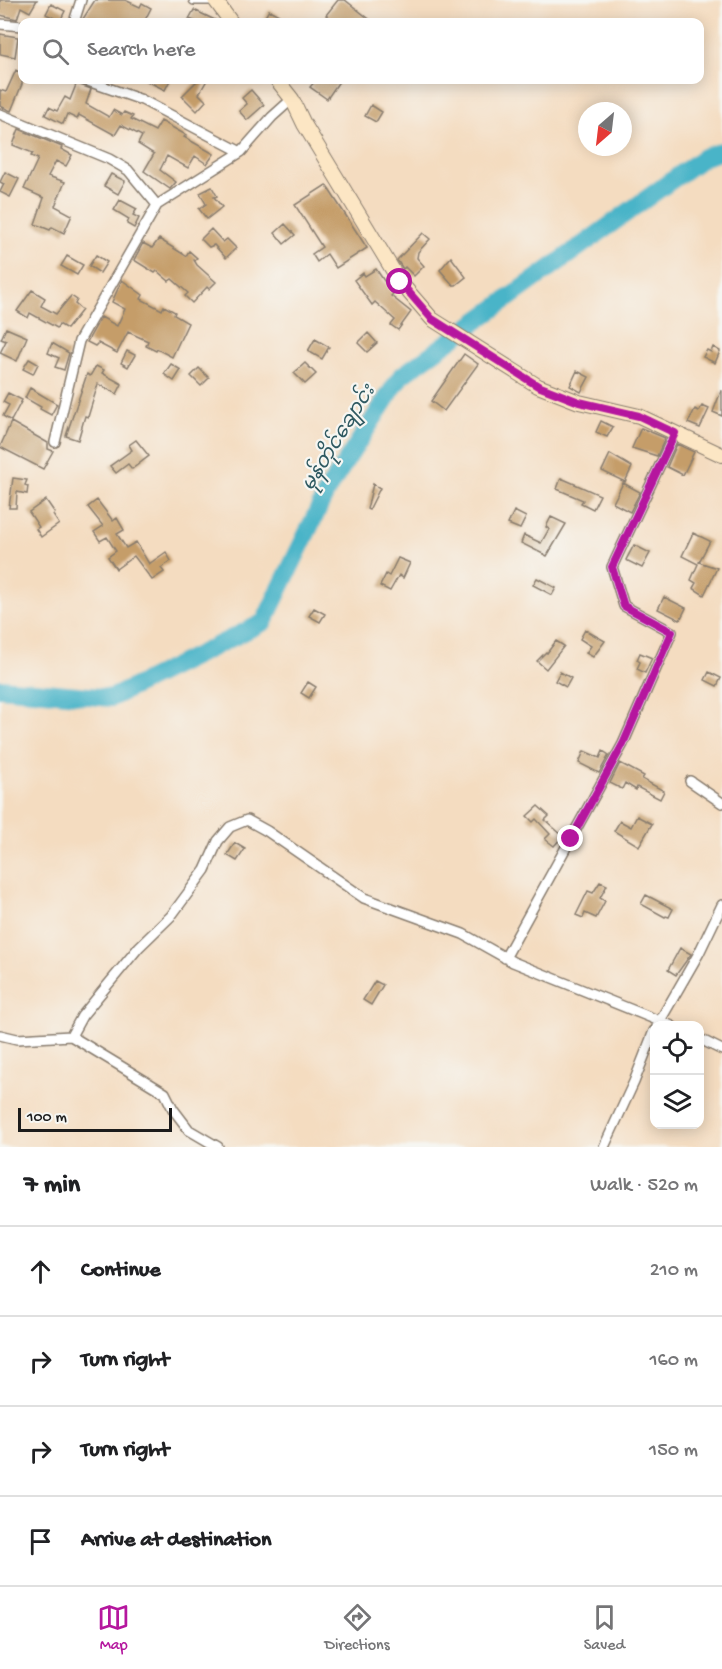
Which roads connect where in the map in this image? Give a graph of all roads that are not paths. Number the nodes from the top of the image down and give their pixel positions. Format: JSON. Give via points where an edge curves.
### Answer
{"nodes":[{"id":1,"x":81,"y":0,"type":"edge"},
{"id":2,"x":194,"y":0,"type":"edge"},
{"id":3,"x":209,"y":0,"type":"edge"},
{"id":4,"x":215,"y":0,"type":"edge"},
{"id":5,"x":75,"y":18,"type":"edge"},
{"id":6,"x":228,"y":18,"type":"edge"},
{"id":7,"x":0,"y":24,"type":"edge"},
{"id":8,"x":18,"y":26,"type":"edge"},
{"id":9,"x":96,"y":84,"type":"edge"},
{"id":10,"x":280,"y":84,"type":"edge"},
{"id":11,"x":292,"y":99,"type":"junction"},
{"id":12,"x":0,"y":114,"type":"edge"},
{"id":13,"x":241,"y":152,"type":"junction"},
{"id":14,"x":157,"y":206,"type":"junction"},
{"id":15,"x":675,"y":433,"type":"junction"},
{"id":16,"x":55,"y":442,"type":"dead end"},
{"id":17,"x":722,"y":455,"type":"edge"},
{"id":18,"x":690,"y":780,"type":"dead end"},
{"id":19,"x":722,"y":803,"type":"edge"},
{"id":20,"x":722,"y":905,"type":"edge"},
{"id":21,"x":505,"y":958,"type":"junction"},
{"id":22,"x":656,"y":1021,"type":"edge"},
{"id":23,"x":659,"y":1021,"type":"edge"},
{"id":24,"x":0,"y":1035,"type":"edge"},
{"id":25,"x":70,"y":1035,"type":"junction"},
{"id":26,"x":650,"y":1041,"type":"edge"},
{"id":27,"x":704,"y":1041,"type":"edge"},
{"id":28,"x":722,"y":1050,"type":"edge"},
{"id":29,"x":218,"y":1147,"type":"edge"},
{"id":30,"x":604,"y":1147,"type":"edge"}],
"edges":[{"from":1,"to":5,"type":"street"},
{"from":2,"to":3,"type":"street"},
{"from":4,"to":6,"type":"street"},
{"from":7,"to":8,"type":"street"},
{"from":9,"to":13,"type":"street","via":[[142,100]]},
{"from":10,"to":11,"type":"street"},
{"from":11,"to":13,"type":"street"},
{"from":11,"to":15,"type":"street","via":[[400,282],[432,319],[538,386],[579,402],[639,416]]},
{"from":12,"to":14,"type":"street","via":[[128,170]]},
{"from":13,"to":14,"type":"street"},
{"from":14,"to":16,"type":"street","via":[[80,341]]},
{"from":15,"to":17,"type":"street"},
{"from":15,"to":21,"type":"street","via":[[612,567],[624,606],[672,632],[623,744]]},
{"from":18,"to":19,"type":"street"},
{"from":20,"to":23,"type":"street"},
{"from":21,"to":22,"type":"street"},
{"from":21,"to":25,"type":"street","via":[[463,934],[364,898],[247,820],[230,827],[218,841],[205,870],[171,916],[134,953]]},
{"from":24,"to":25,"type":"street","via":[[17,1039]]},
{"from":25,"to":29,"type":"street","via":[[165,1093],[189,1130]]},
{"from":26,"to":30,"type":"street"},
{"from":27,"to":28,"type":"street"}]}
